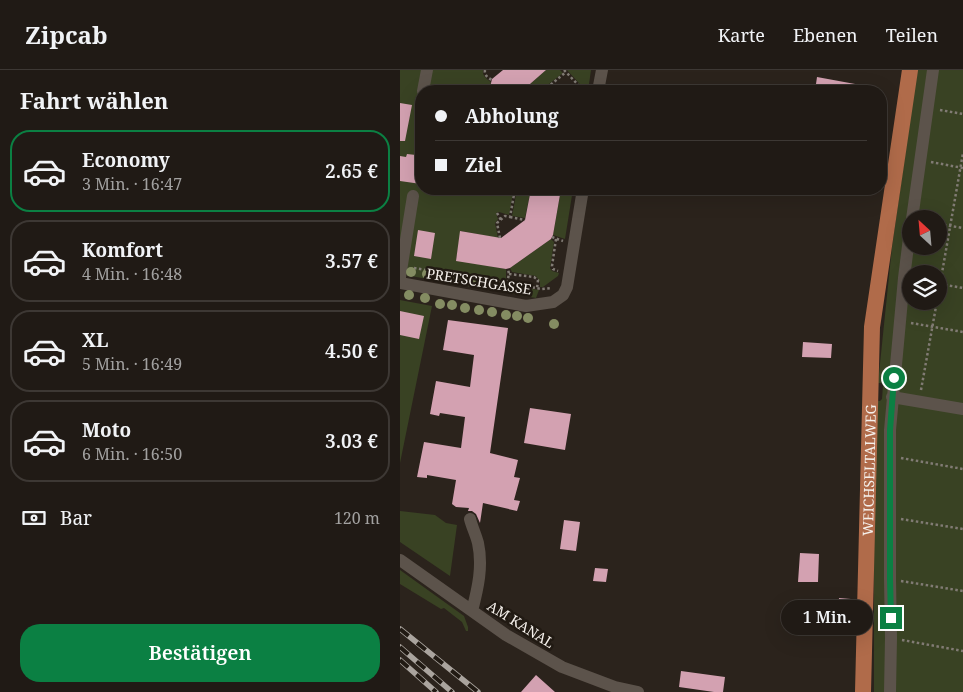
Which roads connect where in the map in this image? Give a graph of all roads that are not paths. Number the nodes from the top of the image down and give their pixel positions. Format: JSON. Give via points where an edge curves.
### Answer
{"nodes":[{"id":1,"x":427,"y":70,"type":"edge"},
{"id":2,"x":602,"y":70,"type":"edge"},
{"id":3,"x":910,"y":70,"type":"edge"},
{"id":4,"x":933,"y":70,"type":"edge"},
{"id":5,"x":424,"y":85,"type":"edge"},
{"id":6,"x":599,"y":85,"type":"edge"},
{"id":7,"x":582,"y":195,"type":"edge"},
{"id":8,"x":413,"y":196,"type":"dead end"},
{"id":9,"x":913,"y":210,"type":"edge"},
{"id":10,"x":907,"y":255,"type":"edge"},
{"id":11,"x":401,"y":272,"type":"edge"},
{"id":12,"x":400,"y":283,"type":"edge"},
{"id":13,"x":892,"y":397,"type":"junction"},
{"id":14,"x":963,"y":409,"type":"edge"},
{"id":15,"x":470,"y":520,"type":"dead end"},
{"id":16,"x":400,"y":560,"type":"edge"},
{"id":17,"x":472,"y":611,"type":"junction"},
{"id":18,"x":614,"y":689,"type":"edge"},
{"id":19,"x":638,"y":692,"type":"edge"},
{"id":20,"x":863,"y":692,"type":"edge"},
{"id":21,"x":890,"y":692,"type":"edge"}],
"edges":[{"from":1,"to":5,"type":"street"},
{"from":2,"to":6,"type":"street"},
{"from":3,"to":20,"type":"main road","name":"WEICHSELTALWEG","via":[[872,327]]},
{"from":4,"to":9,"type":"street"},
{"from":7,"to":12,"type":"street","name":"PRETSCHGASSE","via":[[568,281],[562,295],[553,302],[526,306]]},
{"from":8,"to":11,"type":"street"},
{"from":10,"to":13,"type":"street"},
{"from":13,"to":14,"type":"street"},
{"from":13,"to":21,"type":"street"},
{"from":15,"to":17,"type":"street","via":[[480,556],[479,583]]},
{"from":16,"to":17,"type":"street","name":"AM KANAL"},
{"from":17,"to":18,"type":"street","name":"AM KANAL","via":[[562,667]]},
{"from":18,"to":19,"type":"street","name":"AM KANAL"}]}
